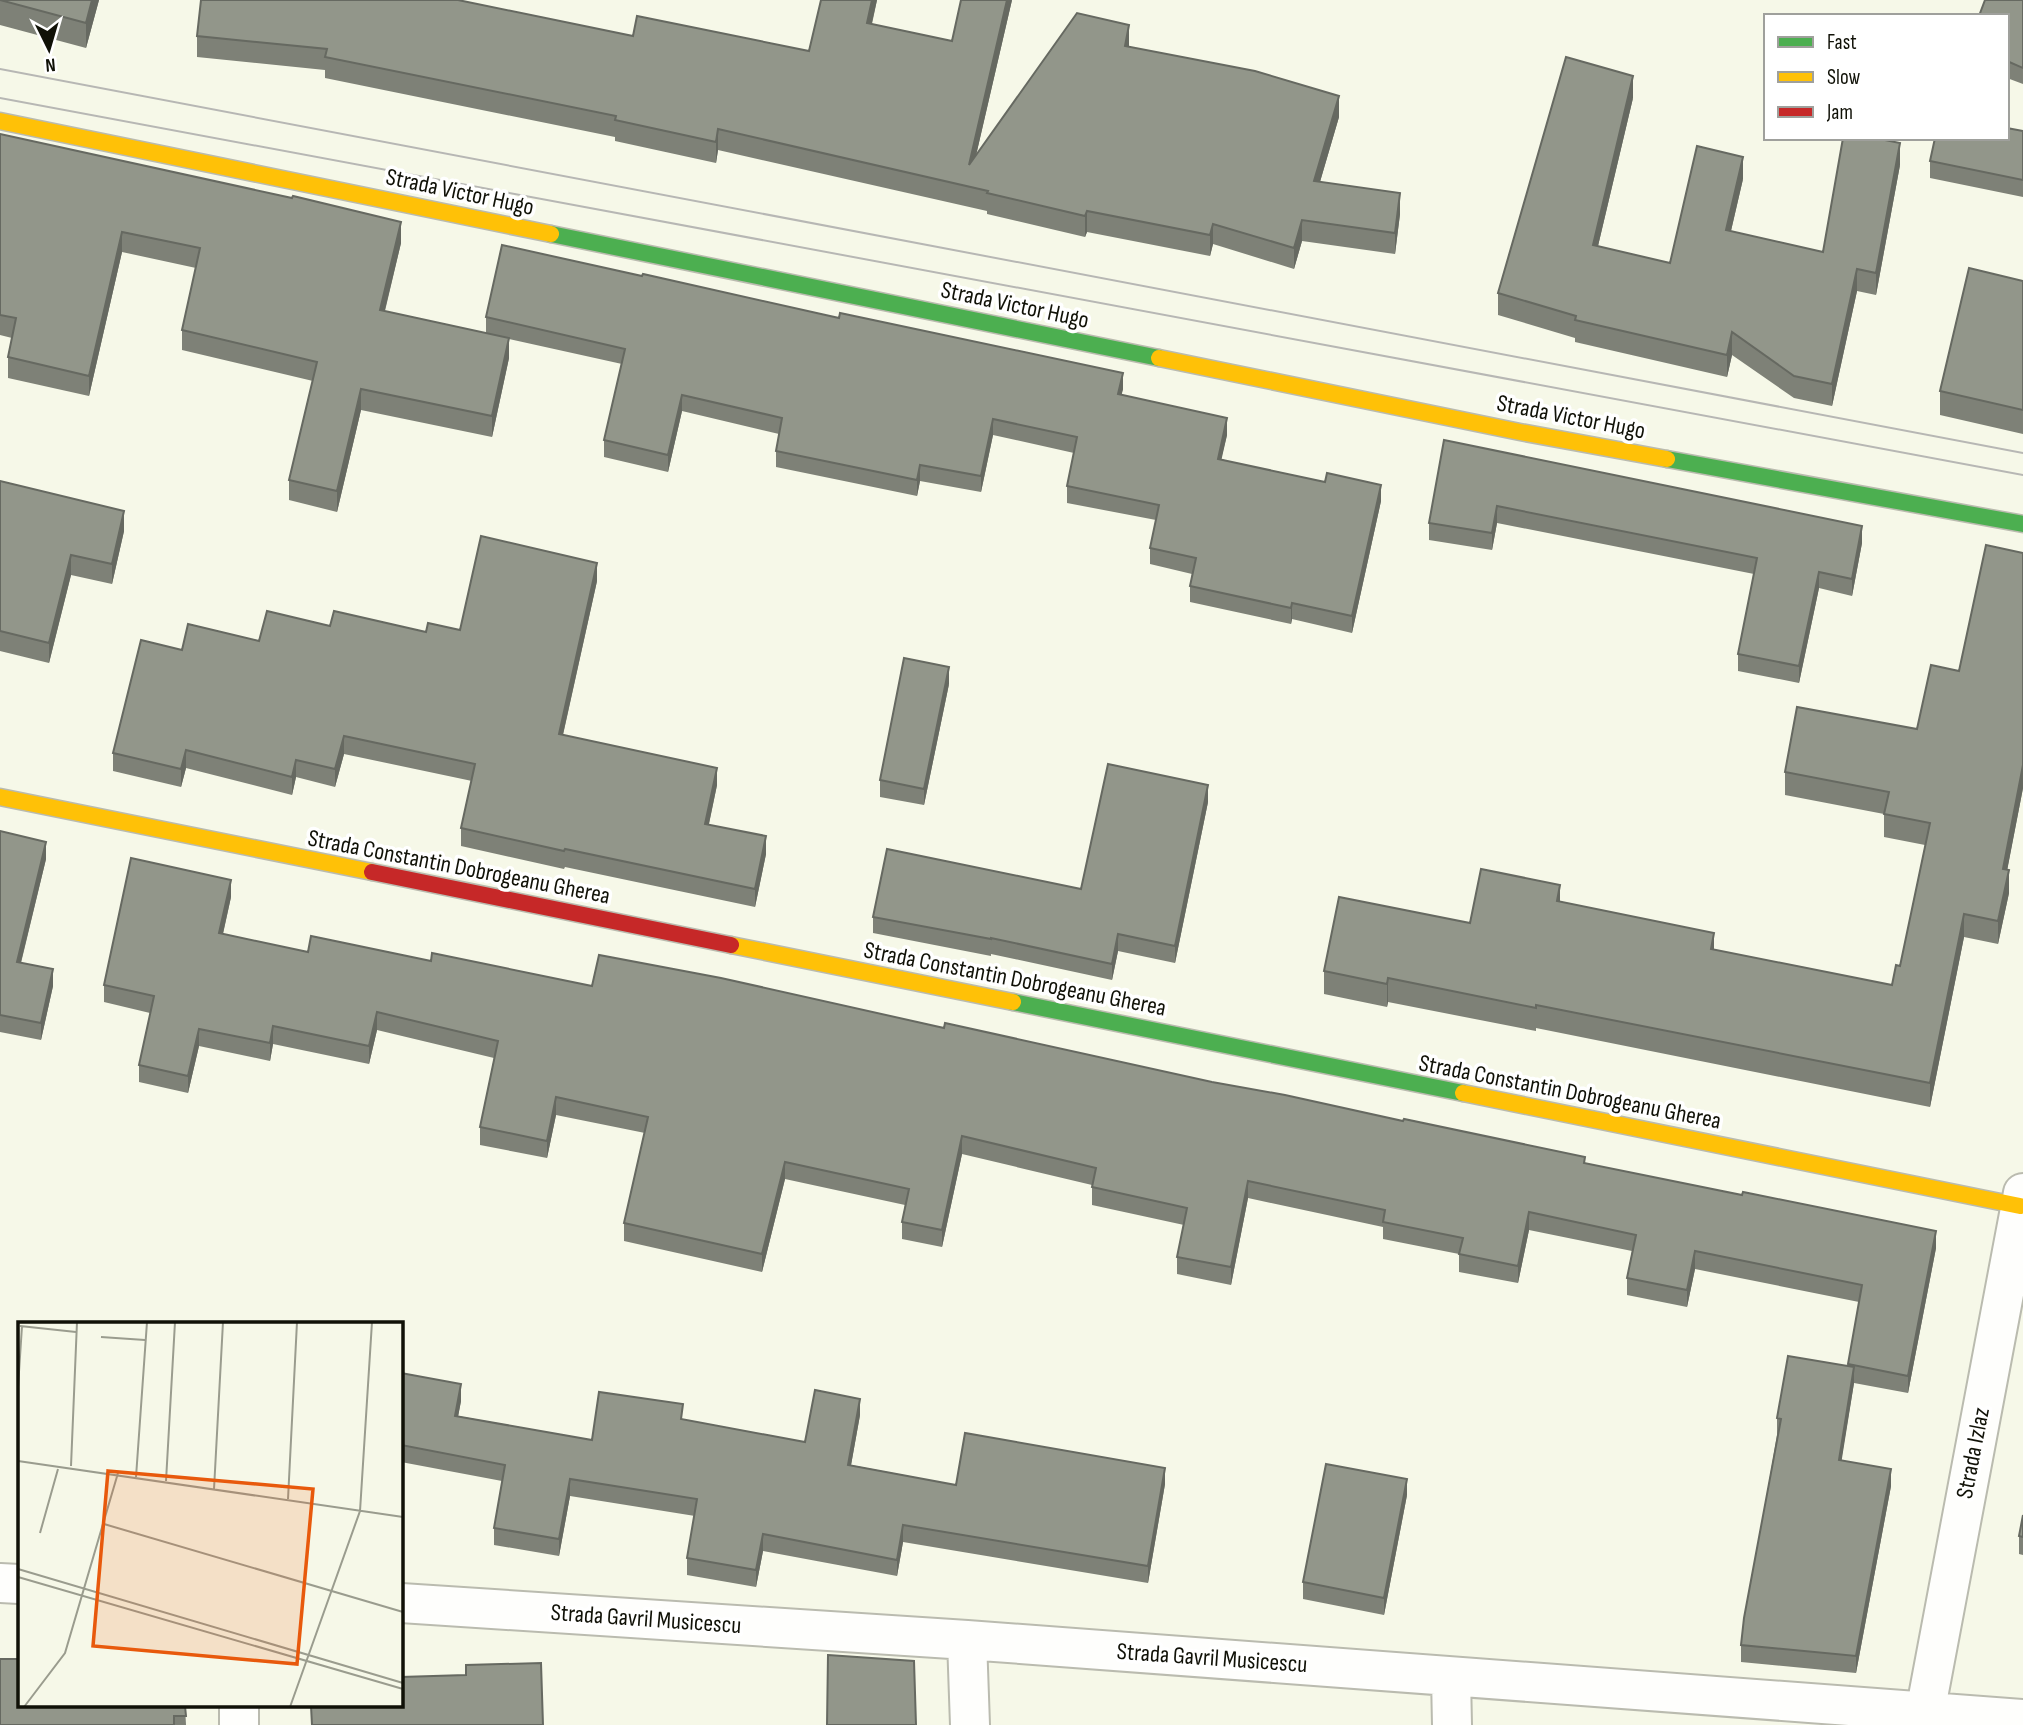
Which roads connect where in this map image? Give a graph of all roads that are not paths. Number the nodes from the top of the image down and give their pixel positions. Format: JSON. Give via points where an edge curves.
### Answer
{"nodes":[{"id":1,"x":0,"y":121,"type":"edge"},
{"id":2,"x":2023,"y":524,"type":"edge"},
{"id":3,"x":0,"y":797,"type":"edge"},
{"id":4,"x":2022,"y":1200,"type":"edge"},
{"id":5,"x":0,"y":1583,"type":"edge"},
{"id":6,"x":18,"y":1584,"type":"edge"},
{"id":7,"x":402,"y":1603,"type":"edge"},
{"id":8,"x":967,"y":1640,"type":"junction"},
{"id":9,"x":1451,"y":1677,"type":"junction"},
{"id":10,"x":1743,"y":1712,"type":"edge"},
{"id":11,"x":1925,"y":1713,"type":"junction"},
{"id":12,"x":2023,"y":1719,"type":"edge"},
{"id":13,"x":970,"y":1725,"type":"edge"},
{"id":14,"x":1452,"y":1725,"type":"edge"}],
"edges":[{"from":1,"to":2,"type":"street","name":"Strada Victor Hugo","via":[[1520,432]]},
{"from":3,"to":4,"type":"street","name":"Strada Constantin Dobrogeanu Gherea"},
{"from":4,"to":11,"type":"street","name":"Strada Izlaz"},
{"from":5,"to":6,"type":"street"},
{"from":7,"to":8,"type":"street","name":"Strada Gavril Musicescu"},
{"from":8,"to":9,"type":"street","name":"Strada Gavril Musicescu"},
{"from":8,"to":13,"type":"street"},
{"from":9,"to":10,"type":"street","name":"Strada Gavril Musicescu"},
{"from":9,"to":14,"type":"street"},
{"from":10,"to":11,"type":"street","name":"Strada Gavril Musicescu"},
{"from":11,"to":12,"type":"street","name":"Strada Gavril Musicescu"}]}
